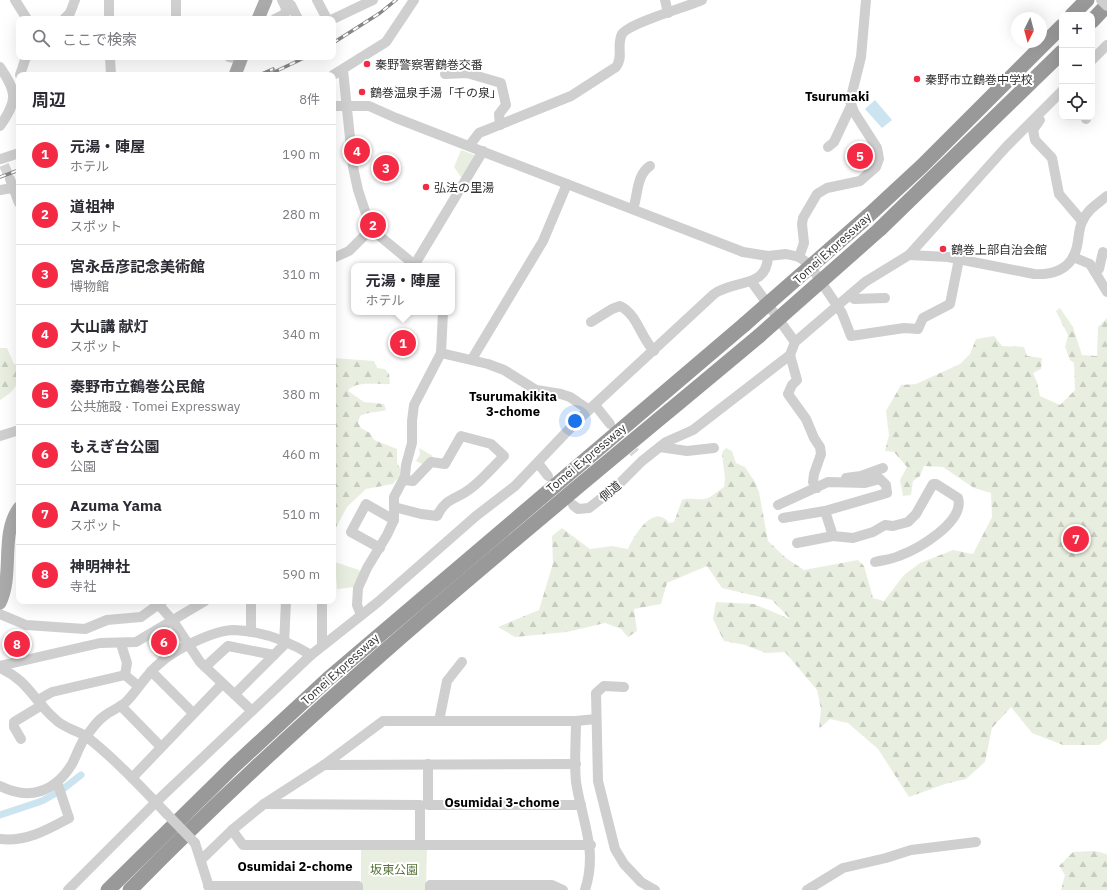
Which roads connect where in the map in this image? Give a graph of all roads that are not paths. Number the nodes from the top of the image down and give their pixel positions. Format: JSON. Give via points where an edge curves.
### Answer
{"nodes":[{"id":1,"x":15,"y":0,"type":"edge"},
{"id":2,"x":75,"y":0,"type":"edge"},
{"id":3,"x":109,"y":0,"type":"edge"},
{"id":4,"x":176,"y":0,"type":"edge"},
{"id":5,"x":266,"y":0,"type":"edge"},
{"id":6,"x":283,"y":0,"type":"edge"},
{"id":7,"x":317,"y":0,"type":"edge"},
{"id":8,"x":373,"y":0,"type":"edge"},
{"id":9,"x":414,"y":0,"type":"edge"},
{"id":10,"x":665,"y":0,"type":"edge"},
{"id":11,"x":702,"y":0,"type":"edge"},
{"id":12,"x":866,"y":0,"type":"edge"},
{"id":13,"x":1087,"y":0,"type":"edge"},
{"id":14,"x":1101,"y":0,"type":"edge"},
{"id":15,"x":1107,"y":5,"type":"edge"},
{"id":16,"x":1075,"y":12,"type":"edge"},
{"id":17,"x":668,"y":13,"type":"junction"},
{"id":18,"x":293,"y":15,"type":"edge"},
{"id":19,"x":25,"y":16,"type":"edge"},
{"id":20,"x":67,"y":16,"type":"edge"},
{"id":21,"x":109,"y":16,"type":"edge"},
{"id":22,"x":176,"y":16,"type":"edge"},
{"id":23,"x":259,"y":16,"type":"edge"},
{"id":24,"x":325,"y":16,"type":"edge"},
{"id":25,"x":336,"y":18,"type":"edge"},
{"id":26,"x":1095,"y":18,"type":"edge"},
{"id":27,"x":1059,"y":29,"type":"edge"},
{"id":28,"x":1107,"y":45,"type":"edge"},
{"id":29,"x":1059,"y":55,"type":"edge"},
{"id":30,"x":1095,"y":57,"type":"edge"},
{"id":31,"x":25,"y":60,"type":"edge"},
{"id":32,"x":110,"y":60,"type":"edge"},
{"id":33,"x":237,"y":60,"type":"edge"},
{"id":34,"x":0,"y":67,"type":"edge"},
{"id":35,"x":343,"y":70,"type":"junction"},
{"id":36,"x":21,"y":72,"type":"edge"},
{"id":37,"x":111,"y":72,"type":"edge"},
{"id":38,"x":235,"y":72,"type":"edge"},
{"id":39,"x":336,"y":74,"type":"edge"},
{"id":40,"x":445,"y":74,"type":"dead end"},
{"id":41,"x":16,"y":87,"type":"edge"},
{"id":42,"x":1059,"y":94,"type":"edge"},
{"id":43,"x":347,"y":105,"type":"junction"},
{"id":44,"x":336,"y":106,"type":"edge"},
{"id":45,"x":851,"y":106,"type":"junction"},
{"id":46,"x":1040,"y":114,"type":"junction"},
{"id":47,"x":500,"y":125,"type":"junction"},
{"id":48,"x":0,"y":126,"type":"edge"},
{"id":49,"x":469,"y":146,"type":"junction"},
{"id":50,"x":828,"y":147,"type":"dead end"},
{"id":51,"x":483,"y":151,"type":"junction"},
{"id":52,"x":16,"y":154,"type":"edge"},
{"id":53,"x":2,"y":161,"type":"edge"},
{"id":54,"x":650,"y":166,"type":"dead end"},
{"id":55,"x":567,"y":184,"type":"junction"},
{"id":56,"x":0,"y":190,"type":"edge"},
{"id":57,"x":16,"y":196,"type":"edge"},
{"id":58,"x":1107,"y":196,"type":"edge"},
{"id":59,"x":633,"y":209,"type":"junction"},
{"id":60,"x":1082,"y":221,"type":"junction"},
{"id":61,"x":371,"y":229,"type":"junction"},
{"id":62,"x":1103,"y":252,"type":"dead end"},
{"id":63,"x":909,"y":255,"type":"junction"},
{"id":64,"x":768,"y":256,"type":"junction"},
{"id":65,"x":336,"y":257,"type":"edge"},
{"id":66,"x":799,"y":257,"type":"junction"},
{"id":67,"x":1073,"y":257,"type":"junction"},
{"id":68,"x":959,"y":259,"type":"junction"},
{"id":69,"x":414,"y":263,"type":"edge"},
{"id":70,"x":417,"y":263,"type":"edge"},
{"id":71,"x":1095,"y":272,"type":"junction"},
{"id":72,"x":751,"y":281,"type":"junction"},
{"id":73,"x":1107,"y":292,"type":"edge"},
{"id":74,"x":850,"y":295,"type":"junction"},
{"id":75,"x":885,"y":298,"type":"dead end"},
{"id":76,"x":838,"y":305,"type":"junction"},
{"id":77,"x":443,"y":315,"type":"edge"},
{"id":78,"x":590,"y":322,"type":"dead end"},
{"id":79,"x":795,"y":342,"type":"junction"},
{"id":80,"x":654,"y":351,"type":"junction"},
{"id":81,"x":441,"y":354,"type":"junction"},
{"id":82,"x":790,"y":355,"type":"junction"},
{"id":83,"x":472,"y":360,"type":"junction"},
{"id":84,"x":592,"y":408,"type":"junction"},
{"id":85,"x":610,"y":424,"type":"tunnel mouth"},
{"id":86,"x":16,"y":431,"type":"edge"},
{"id":87,"x":0,"y":436,"type":"edge"},
{"id":88,"x":660,"y":447,"type":"junction"},
{"id":89,"x":714,"y":448,"type":"dead end"},
{"id":90,"x":538,"y":463,"type":"junction"},
{"id":91,"x":883,"y":468,"type":"dead end"},
{"id":92,"x":548,"y":476,"type":"dead end"},
{"id":93,"x":403,"y":480,"type":"junction"},
{"id":94,"x":828,"y":482,"type":"junction"},
{"id":95,"x":817,"y":488,"type":"junction"},
{"id":96,"x":573,"y":505,"type":"dead end"},
{"id":97,"x":778,"y":505,"type":"dead end"},
{"id":98,"x":394,"y":507,"type":"junction"},
{"id":99,"x":826,"y":511,"type":"junction"},
{"id":100,"x":16,"y":514,"type":"edge"},
{"id":101,"x":783,"y":518,"type":"dead end"},
{"id":102,"x":394,"y":520,"type":"junction"},
{"id":103,"x":833,"y":536,"type":"junction"},
{"id":104,"x":797,"y":543,"type":"dead end"},
{"id":105,"x":380,"y":548,"type":"junction"},
{"id":106,"x":875,"y":562,"type":"dead end"},
{"id":107,"x":1,"y":600,"type":"edge"},
{"id":108,"x":160,"y":604,"type":"edge"},
{"id":109,"x":162,"y":604,"type":"edge"},
{"id":110,"x":201,"y":604,"type":"edge"},
{"id":111,"x":251,"y":604,"type":"edge"},
{"id":112,"x":286,"y":604,"type":"edge"},
{"id":113,"x":322,"y":604,"type":"edge"},
{"id":114,"x":0,"y":614,"type":"edge"},
{"id":115,"x":361,"y":615,"type":"junction"},
{"id":116,"x":173,"y":621,"type":"junction"},
{"id":117,"x":251,"y":632,"type":"junction"},
{"id":118,"x":285,"y":641,"type":"junction"},
{"id":119,"x":121,"y":644,"type":"junction"},
{"id":120,"x":189,"y":644,"type":"junction"},
{"id":121,"x":322,"y":644,"type":"junction"},
{"id":122,"x":274,"y":655,"type":"junction"},
{"id":123,"x":311,"y":655,"type":"junction"},
{"id":124,"x":462,"y":662,"type":"dead end"},
{"id":125,"x":0,"y":667,"type":"edge"},
{"id":126,"x":205,"y":667,"type":"junction"},
{"id":127,"x":151,"y":671,"type":"junction"},
{"id":128,"x":125,"y":675,"type":"junction"},
{"id":129,"x":222,"y":684,"type":"junction"},
{"id":130,"x":138,"y":686,"type":"junction"},
{"id":131,"x":624,"y":687,"type":"dead end"},
{"id":132,"x":235,"y":694,"type":"junction"},
{"id":133,"x":40,"y":703,"type":"junction"},
{"id":134,"x":120,"y":706,"type":"junction"},
{"id":135,"x":251,"y":710,"type":"junction"},
{"id":136,"x":193,"y":713,"type":"junction"},
{"id":137,"x":596,"y":719,"type":"junction"},
{"id":138,"x":439,"y":721,"type":"junction"},
{"id":139,"x":576,"y":721,"type":"junction"},
{"id":140,"x":86,"y":736,"type":"junction"},
{"id":141,"x":20,"y":739,"type":"dead end"},
{"id":142,"x":161,"y":747,"type":"junction"},
{"id":143,"x":428,"y":764,"type":"junction"},
{"id":144,"x":576,"y":764,"type":"junction"},
{"id":145,"x":324,"y":765,"type":"junction"},
{"id":146,"x":132,"y":778,"type":"junction"},
{"id":147,"x":57,"y":782,"type":"junction"},
{"id":148,"x":0,"y":786,"type":"edge"},
{"id":149,"x":156,"y":802,"type":"junction"},
{"id":150,"x":264,"y":804,"type":"junction"},
{"id":151,"x":581,"y":805,"type":"junction"},
{"id":152,"x":232,"y":830,"type":"junction"},
{"id":153,"x":0,"y":839,"type":"edge"},
{"id":154,"x":976,"y":842,"type":"dead end"},
{"id":155,"x":420,"y":845,"type":"junction"},
{"id":156,"x":591,"y":845,"type":"junction"},
{"id":157,"x":201,"y":860,"type":"junction"},
{"id":158,"x":209,"y":888,"type":"edge"},
{"id":159,"x":68,"y":890,"type":"edge"},
{"id":160,"x":108,"y":890,"type":"edge"},
{"id":161,"x":130,"y":890,"type":"edge"},
{"id":162,"x":358,"y":890,"type":"edge"},
{"id":163,"x":430,"y":890,"type":"edge"},
{"id":164,"x":563,"y":890,"type":"edge"},
{"id":165,"x":585,"y":890,"type":"edge"},
{"id":166,"x":655,"y":890,"type":"edge"},
{"id":167,"x":806,"y":890,"type":"edge"}],
"edges":[{"from":1,"to":19,"type":"street"},
{"from":2,"to":20,"type":"street"},
{"from":3,"to":21,"type":"street"},
{"from":4,"to":22,"type":"street"},
{"from":5,"to":23,"type":"main road"},
{"from":6,"to":18,"type":"street","via":[[291,5]]},
{"from":7,"to":24,"type":"street"},
{"from":8,"to":25,"type":"street"},
{"from":9,"to":35,"type":"street","via":[[386,42]]},
{"from":10,"to":17,"type":"street"},
{"from":11,"to":17,"type":"street"},
{"from":12,"to":45,"type":"street","via":[[861,57]]},
{"from":13,"to":16,"type":"highway"},
{"from":14,"to":15,"type":"street","bridge":true},
{"from":15,"to":26,"type":"highway"},
{"from":17,"to":47,"type":"street","via":[[626,29],[619,41],[620,62],[585,88]]},
{"from":27,"to":160,"type":"highway","name":"Tomei Expressway","bridge":true,"via":[[922,166],[868,216],[328,679],[235,765]]},
{"from":28,"to":30,"type":"street"},
{"from":29,"to":161,"type":"highway","name":"Tomei Expressway","bridge":true,"via":[[880,229],[759,336],[340,691],[248,774]]},
{"from":31,"to":36,"type":"street"},
{"from":32,"to":37,"type":"street"},
{"from":33,"to":38,"type":"main road"},
{"from":34,"to":41,"type":"street"},
{"from":35,"to":39,"type":"street"},
{"from":35,"to":43,"type":"street"},
{"from":40,"to":47,"type":"street","via":[[467,73],[501,83],[506,105],[499,114]]},
{"from":41,"to":48,"type":"street","via":[[13,101]]},
{"from":42,"to":46,"type":"street"},
{"from":43,"to":44,"type":"street"},
{"from":43,"to":49,"type":"street","via":[[369,106]]},
{"from":43,"to":61,"type":"street","via":[[353,167]]},
{"from":45,"to":50,"type":"street","via":[[834,142]]},
{"from":45,"to":66,"type":"street","via":[[877,148],[879,159],[876,167],[860,181],[827,188],[817,194],[803,218],[804,243]]},
{"from":46,"to":60,"type":"street","via":[[1041,118],[1033,130],[1033,135],[1052,158],[1059,194]]},
{"from":46,"to":63,"type":"street","via":[[1006,147]]},
{"from":47,"to":49,"type":"street","via":[[479,133]]},
{"from":49,"to":51,"type":"street"},
{"from":51,"to":55,"type":"street"},
{"from":51,"to":70,"type":"street"},
{"from":52,"to":53,"type":"street"},
{"from":54,"to":59,"type":"street","via":[[646,168],[636,189],[637,198]]},
{"from":55,"to":59,"type":"street"},
{"from":55,"to":83,"type":"street","via":[[543,241]]},
{"from":56,"to":57,"type":"street","via":[[11,184]]},
{"from":58,"to":60,"type":"street","via":[[1089,210]]},
{"from":59,"to":64,"type":"street","via":[[743,252]]},
{"from":60,"to":67,"type":"street"},
{"from":61,"to":65,"type":"street","via":[[349,251]]},
{"from":61,"to":69,"type":"street"},
{"from":62,"to":71,"type":"street","via":[[1099,269]]},
{"from":63,"to":68,"type":"street"},
{"from":63,"to":74,"type":"street","via":[[865,282]]},
{"from":64,"to":66,"type":"street","via":[[786,254]]},
{"from":64,"to":72,"type":"street","via":[[767,268],[762,275]]},
{"from":66,"to":76,"type":"street","via":[[809,264]]},
{"from":67,"to":68,"type":"street","via":[[1063,268],[1046,274],[1034,274]]},
{"from":67,"to":71,"type":"street","via":[[1090,264]]},
{"from":68,"to":76,"type":"street","via":[[950,304],[923,318],[918,329],[897,328],[851,336]]},
{"from":71,"to":73,"type":"street"},
{"from":72,"to":79,"type":"street"},
{"from":72,"to":80,"type":"street","via":[[729,286],[714,294]]},
{"from":74,"to":75,"type":"street","via":[[854,299]]},
{"from":74,"to":76,"type":"street"},
{"from":76,"to":79,"type":"street"},
{"from":77,"to":81,"type":"street"},
{"from":78,"to":80,"type":"street","via":[[620,306],[626,309]]},
{"from":79,"to":82,"type":"street"},
{"from":80,"to":84,"type":"street"},
{"from":81,"to":83,"type":"street"},
{"from":81,"to":93,"type":"street","via":[[414,405],[412,443]]},
{"from":82,"to":88,"type":"street","name":"側道","via":[[692,430]]},
{"from":82,"to":95,"type":"street","via":[[797,380],[788,394],[806,419],[820,447],[821,454],[813,482]]},
{"from":83,"to":84,"type":"street","via":[[504,370],[536,390],[561,394]]},
{"from":84,"to":85,"type":"street"},
{"from":84,"to":90,"type":"street"},
{"from":86,"to":87,"type":"street"},
{"from":88,"to":89,"type":"street","via":[[687,451]]},
{"from":88,"to":96,"type":"street","name":"側道","via":[[639,457],[616,487],[589,508],[578,509]]},
{"from":90,"to":92,"type":"street"},
{"from":90,"to":115,"type":"street","via":[[515,486],[476,516]]},
{"from":91,"to":94,"type":"street","via":[[852,478],[828,477]]},
{"from":93,"to":98,"type":"street","via":[[394,498]]},
{"from":93,"to":98,"type":"street","via":[[413,481],[431,462],[445,464],[461,436],[491,444],[504,456],[470,490],[443,505],[437,516]]},
{"from":94,"to":95,"type":"street"},
{"from":94,"to":99,"type":"street","via":[[865,483],[880,479],[886,485],[887,493]]},
{"from":95,"to":97,"type":"street"},
{"from":98,"to":102,"type":"street"},
{"from":99,"to":101,"type":"street"},
{"from":99,"to":103,"type":"street"},
{"from":100,"to":107,"type":"main road","via":[[9,538],[6,583]]},
{"from":102,"to":105,"type":"street"},
{"from":102,"to":105,"type":"street","via":[[366,504],[351,532]]},
{"from":103,"to":104,"type":"street"},
{"from":103,"to":106,"type":"street","via":[[853,538],[885,525],[893,526],[908,522],[916,514],[933,484],[958,498],[958,510],[940,533],[902,560]]},
{"from":105,"to":115,"type":"street","via":[[364,567],[358,588],[357,605]]},
{"from":108,"to":114,"type":"street","via":[[141,617],[107,620],[85,629],[26,625]]},
{"from":109,"to":116,"type":"street"},
{"from":110,"to":116,"type":"street"},
{"from":111,"to":117,"type":"street"},
{"from":112,"to":118,"type":"street"},
{"from":113,"to":121,"type":"street"},
{"from":115,"to":121,"type":"street"},
{"from":116,"to":119,"type":"street","via":[[136,642]]},
{"from":116,"to":120,"type":"street"},
{"from":117,"to":118,"type":"street"},
{"from":117,"to":120,"type":"street","via":[[233,630]]},
{"from":118,"to":122,"type":"street"},
{"from":118,"to":123,"type":"street"},
{"from":119,"to":125,"type":"street","via":[[100,643]]},
{"from":119,"to":128,"type":"street","via":[[127,663]]},
{"from":120,"to":126,"type":"street"},
{"from":120,"to":127,"type":"street"},
{"from":121,"to":123,"type":"street"},
{"from":122,"to":126,"type":"street","via":[[228,646]]},
{"from":122,"to":132,"type":"street"},
{"from":123,"to":135,"type":"street"},
{"from":124,"to":138,"type":"street","via":[[447,681]]},
{"from":125,"to":133,"type":"street","via":[[25,683]]},
{"from":126,"to":129,"type":"street"},
{"from":127,"to":130,"type":"street"},
{"from":127,"to":136,"type":"street"},
{"from":128,"to":130,"type":"street"},
{"from":128,"to":133,"type":"street","via":[[52,692]]},
{"from":129,"to":132,"type":"street"},
{"from":129,"to":136,"type":"street"},
{"from":130,"to":134,"type":"street"},
{"from":131,"to":137,"type":"street","via":[[604,686],[596,693]]},
{"from":132,"to":135,"type":"street"},
{"from":133,"to":140,"type":"street","via":[[55,720]]},
{"from":133,"to":141,"type":"street","via":[[14,722]]},
{"from":134,"to":140,"type":"street","via":[[103,717]]},
{"from":134,"to":142,"type":"street"},
{"from":135,"to":149,"type":"street"},
{"from":136,"to":142,"type":"street"},
{"from":137,"to":139,"type":"street"},
{"from":137,"to":166,"type":"street","via":[[598,780],[615,849],[624,864],[641,882]]},
{"from":138,"to":139,"type":"street"},
{"from":138,"to":145,"type":"street","via":[[383,721]]},
{"from":139,"to":144,"type":"street"},
{"from":140,"to":146,"type":"street"},
{"from":140,"to":147,"type":"street","via":[[70,767]]},
{"from":142,"to":146,"type":"street"},
{"from":143,"to":144,"type":"street"},
{"from":143,"to":145,"type":"street"},
{"from":143,"to":151,"type":"street","via":[[428,805]]},
{"from":144,"to":151,"type":"street","via":[[576,781]]},
{"from":145,"to":150,"type":"street"},
{"from":146,"to":149,"type":"street"},
{"from":147,"to":148,"type":"street","via":[[41,792],[29,795],[13,793]]},
{"from":147,"to":153,"type":"street","via":[[69,818],[37,835]]},
{"from":149,"to":157,"type":"street","bridge":true,"via":[[195,843]]},
{"from":149,"to":159,"type":"street"},
{"from":150,"to":152,"type":"street"},
{"from":150,"to":155,"type":"street","via":[[420,805]]},
{"from":151,"to":156,"type":"street"},
{"from":152,"to":155,"type":"street","via":[[243,845]]},
{"from":152,"to":157,"type":"street"},
{"from":154,"to":167,"type":"street","via":[[911,850],[843,868]]},
{"from":155,"to":156,"type":"street"},
{"from":156,"to":165,"type":"street","via":[[590,872]]},
{"from":157,"to":158,"type":"street"},
{"from":158,"to":162,"type":"street","via":[[358,886]]},
{"from":163,"to":164,"type":"street","via":[[430,885],[552,885]]}]}
